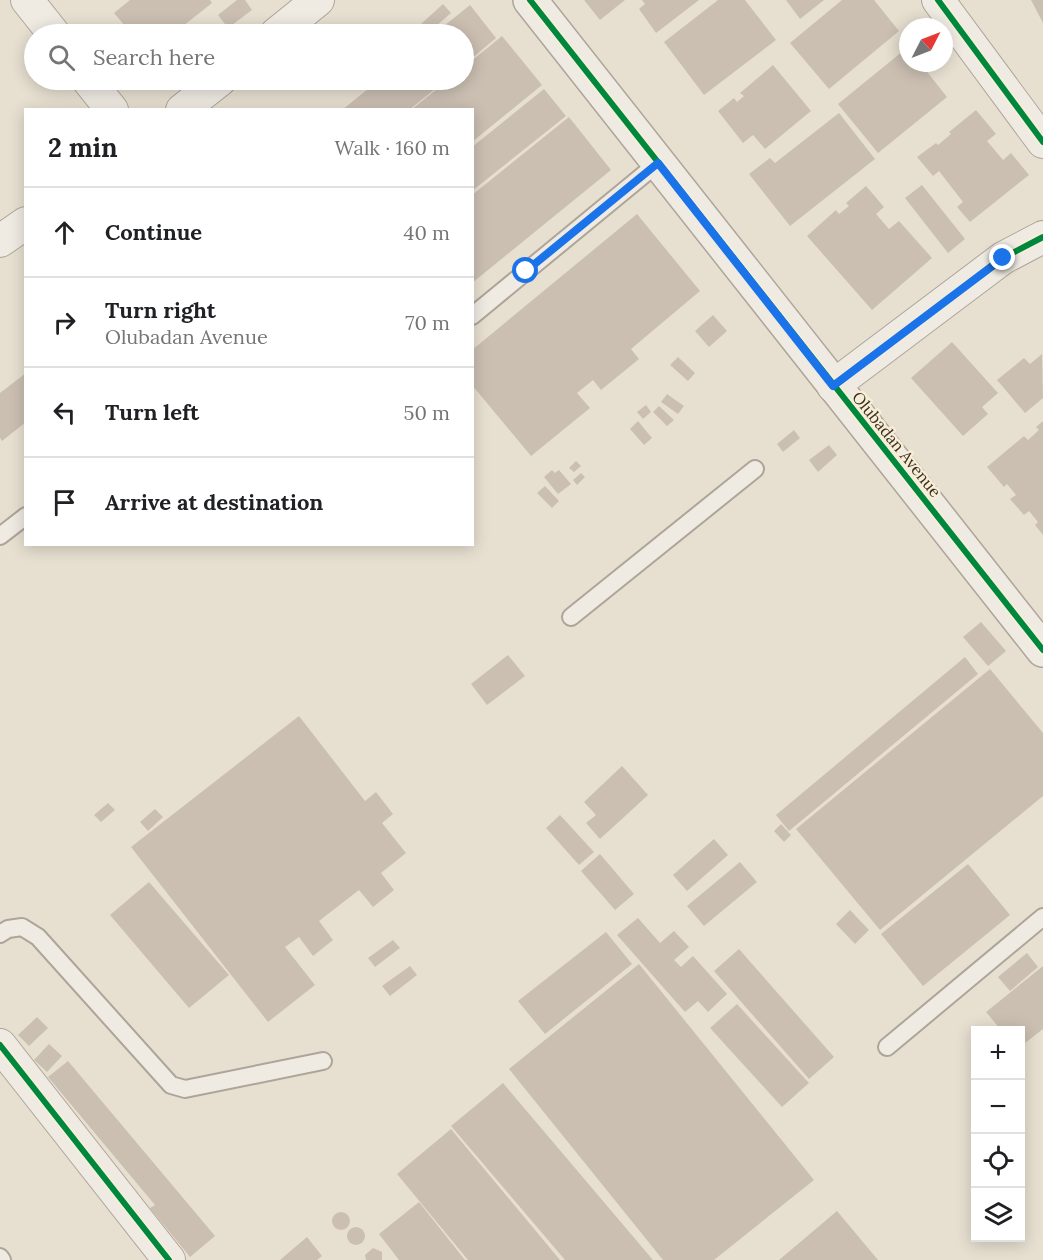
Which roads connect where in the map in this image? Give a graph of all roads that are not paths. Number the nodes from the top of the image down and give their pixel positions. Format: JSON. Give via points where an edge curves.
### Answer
{"nodes":[{"id":1,"x":27,"y":0,"type":"edge"},
{"id":2,"x":530,"y":0,"type":"edge"},
{"id":3,"x":938,"y":0,"type":"edge"},
{"id":4,"x":313,"y":2,"type":"edge"},
{"id":5,"x":46,"y":24,"type":"edge"},
{"id":6,"x":288,"y":24,"type":"edge"},
{"id":7,"x":96,"y":90,"type":"edge"},
{"id":8,"x":207,"y":90,"type":"edge"},
{"id":9,"x":110,"y":108,"type":"edge"},
{"id":10,"x":185,"y":108,"type":"edge"},
{"id":11,"x":1043,"y":142,"type":"edge"},
{"id":12,"x":658,"y":163,"type":"junction"},
{"id":13,"x":24,"y":224,"type":"edge"},
{"id":14,"x":1043,"y":237,"type":"edge"},
{"id":15,"x":0,"y":241,"type":"edge"},
{"id":16,"x":474,"y":314,"type":"edge"},
{"id":17,"x":833,"y":386,"type":"junction"},
{"id":18,"x":755,"y":469,"type":"dead end"},
{"id":19,"x":24,"y":518,"type":"edge"},
{"id":20,"x":0,"y":536,"type":"edge"},
{"id":21,"x":571,"y":617,"type":"dead end"},
{"id":22,"x":1043,"y":650,"type":"edge"},
{"id":23,"x":1043,"y":917,"type":"edge"},
{"id":24,"x":0,"y":934,"type":"edge"},
{"id":25,"x":0,"y":1045,"type":"edge"},
{"id":26,"x":887,"y":1047,"type":"dead end"},
{"id":27,"x":323,"y":1061,"type":"dead end"},
{"id":28,"x":170,"y":1260,"type":"edge"}],
"edges":[{"from":1,"to":5,"type":"street"},
{"from":2,"to":12,"type":"street","name":"Olubadan Avenue"},
{"from":3,"to":11,"type":"street"},
{"from":4,"to":6,"type":"street"},
{"from":7,"to":9,"type":"street"},
{"from":8,"to":10,"type":"street"},
{"from":12,"to":16,"type":"lane"},
{"from":12,"to":17,"type":"street","name":"Olubadan Avenue"},
{"from":13,"to":15,"type":"street"},
{"from":14,"to":17,"type":"street","via":[[1003,258]]},
{"from":17,"to":22,"type":"street","name":"Olubadan Avenue"},
{"from":18,"to":21,"type":"lane"},
{"from":19,"to":20,"type":"lane"},
{"from":23,"to":26,"type":"lane"},
{"from":24,"to":27,"type":"lane","via":[[22,927],[38,937],[171,1085],[185,1089]]},
{"from":25,"to":28,"type":"street"}]}
